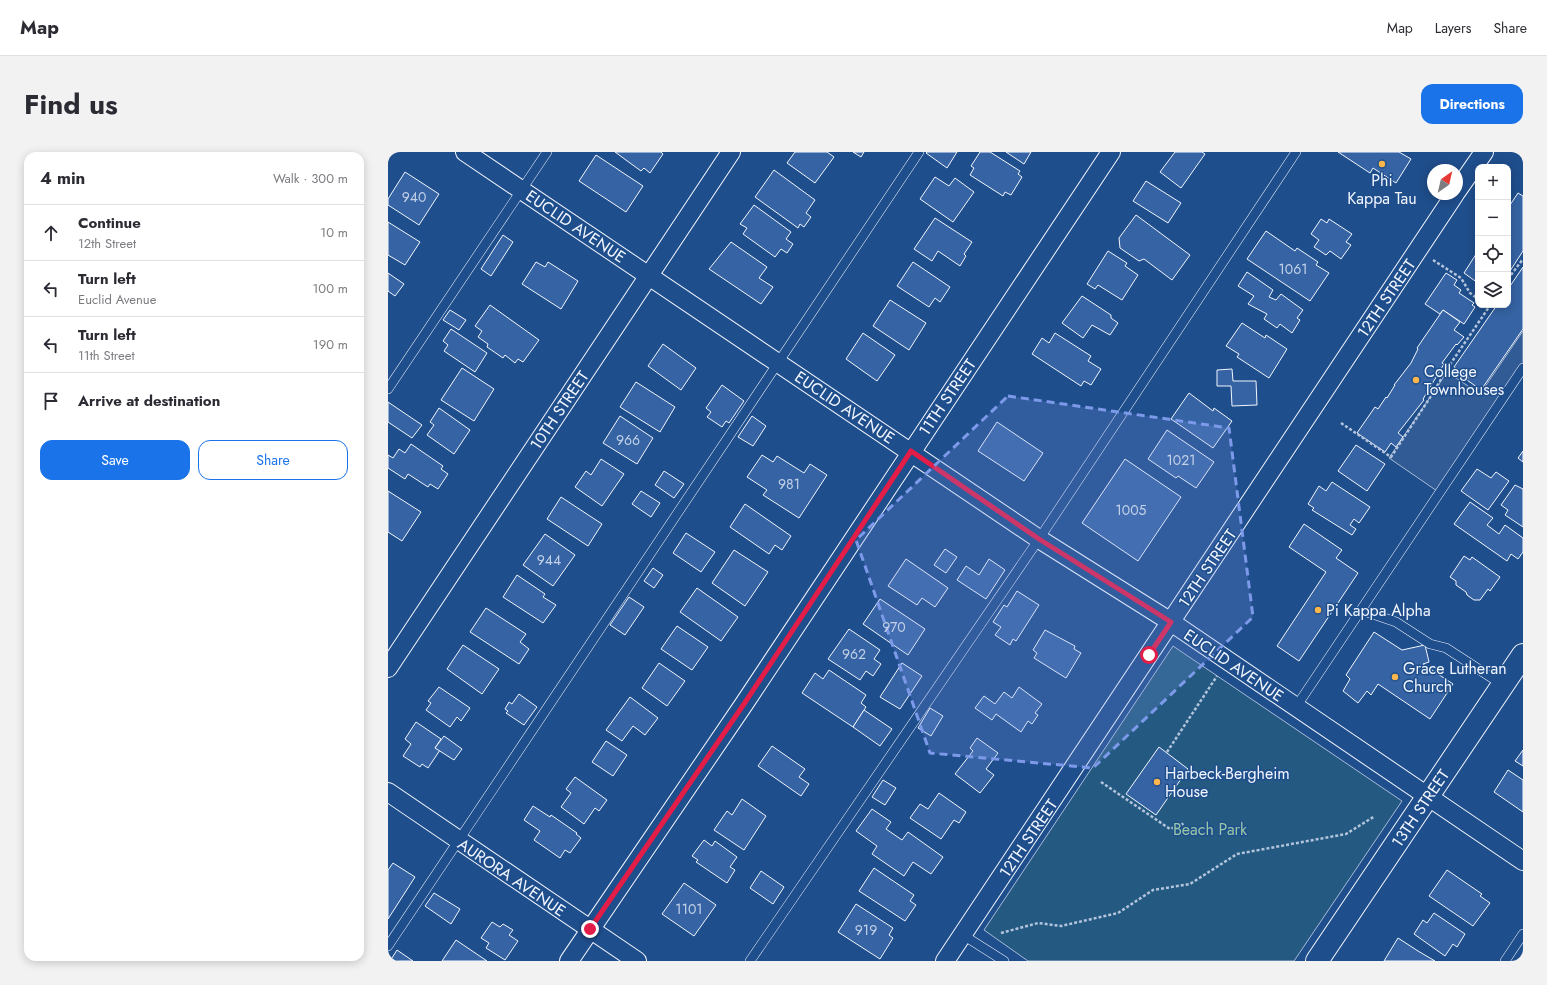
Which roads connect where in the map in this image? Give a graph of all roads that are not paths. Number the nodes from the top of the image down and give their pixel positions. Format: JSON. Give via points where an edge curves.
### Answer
{"nodes":[{"id":1,"x":465,"y":152,"type":"edge"},
{"id":2,"x":548,"y":152,"type":"edge"},
{"id":3,"x":731,"y":152,"type":"edge"},
{"id":4,"x":919,"y":152,"type":"edge"},
{"id":5,"x":1111,"y":152,"type":"edge"},
{"id":6,"x":1296,"y":152,"type":"edge"},
{"id":7,"x":1484,"y":152,"type":"edge"},
{"id":8,"x":1463,"y":183,"type":"edge"},
{"id":9,"x":522,"y":190,"type":"junction"},
{"id":10,"x":1451,"y":200,"type":"edge"},
{"id":11,"x":648,"y":275,"type":"junction"},
{"id":12,"x":778,"y":362,"type":"junction"},
{"id":13,"x":1523,"y":368,"type":"edge"},
{"id":14,"x":388,"y":389,"type":"edge"},
{"id":15,"x":911,"y":451,"type":"junction"},
{"id":16,"x":1039,"y":539,"type":"junction"},
{"id":17,"x":1361,"y":610,"type":"junction"},
{"id":18,"x":1171,"y":622,"type":"junction"},
{"id":19,"x":1523,"y":655,"type":"edge"},
{"id":20,"x":388,"y":668,"type":"edge"},
{"id":21,"x":1503,"y":685,"type":"junction"},
{"id":22,"x":1296,"y":707,"type":"junction"},
{"id":23,"x":388,"y":792,"type":"edge"},
{"id":24,"x":1428,"y":796,"type":"junction"},
{"id":25,"x":459,"y":840,"type":"junction"},
{"id":26,"x":1523,"y":861,"type":"edge"},
{"id":27,"x":590,"y":929,"type":"junction"},
{"id":28,"x":1523,"y":934,"type":"edge"},
{"id":29,"x":964,"y":935,"type":"junction"},
{"id":30,"x":388,"y":946,"type":"edge"},
{"id":31,"x":569,"y":961,"type":"edge"},
{"id":32,"x":637,"y":961,"type":"edge"},
{"id":33,"x":750,"y":961,"type":"edge"},
{"id":34,"x":945,"y":961,"type":"edge"},
{"id":35,"x":1004,"y":961,"type":"edge"},
{"id":36,"x":1317,"y":961,"type":"edge"},
{"id":37,"x":1505,"y":961,"type":"edge"}],
"edges":[{"from":1,"to":9,"type":"street","name":"EUCLID AVENUE"},
{"from":2,"to":9,"type":"lane"},
{"from":3,"to":11,"type":"street","name":"10TH STREET"},
{"from":4,"to":12,"type":"lane"},
{"from":5,"to":15,"type":"street","name":"11TH STREET"},
{"from":6,"to":16,"type":"lane"},
{"from":7,"to":8,"type":"street"},
{"from":9,"to":11,"type":"street","name":"EUCLID AVENUE"},
{"from":9,"to":14,"type":"lane"},
{"from":10,"to":18,"type":"street","name":"12TH STREET"},
{"from":11,"to":12,"type":"street","name":"EUCLID AVENUE"},
{"from":11,"to":20,"type":"street","name":"10TH STREET"},
{"from":12,"to":15,"type":"street","name":"EUCLID AVENUE"},
{"from":12,"to":25,"type":"lane"},
{"from":13,"to":17,"type":"lane"},
{"from":15,"to":16,"type":"street","name":"EUCLID AVENUE"},
{"from":15,"to":27,"type":"street","name":"11TH STREET","via":[[744,704]]},
{"from":16,"to":18,"type":"street","name":"EUCLID AVENUE"},
{"from":16,"to":33,"type":"lane"},
{"from":17,"to":21,"type":"lane","via":[[1396,622],[1430,644],[1446,648]]},
{"from":17,"to":22,"type":"lane"},
{"from":18,"to":22,"type":"street","name":"EUCLID AVENUE"},
{"from":18,"to":29,"type":"street","name":"12TH STREET"},
{"from":19,"to":21,"type":"street","name":"13TH STREET"},
{"from":21,"to":24,"type":"street","name":"13TH STREET"},
{"from":22,"to":24,"type":"street","name":"EUCLID AVENUE"},
{"from":23,"to":25,"type":"street","name":"AURORA AVENUE"},
{"from":24,"to":26,"type":"street","name":"EUCLID AVENUE"},
{"from":24,"to":36,"type":"street","name":"13TH STREET"},
{"from":25,"to":27,"type":"street","name":"AURORA AVENUE"},
{"from":25,"to":30,"type":"lane"},
{"from":27,"to":31,"type":"street","name":"11TH STREET"},
{"from":27,"to":32,"type":"street","name":"AURORA AVENUE"},
{"from":28,"to":37,"type":"lane"},
{"from":29,"to":34,"type":"street","name":"12TH STREET"},
{"from":29,"to":35,"type":"lane"}]}
